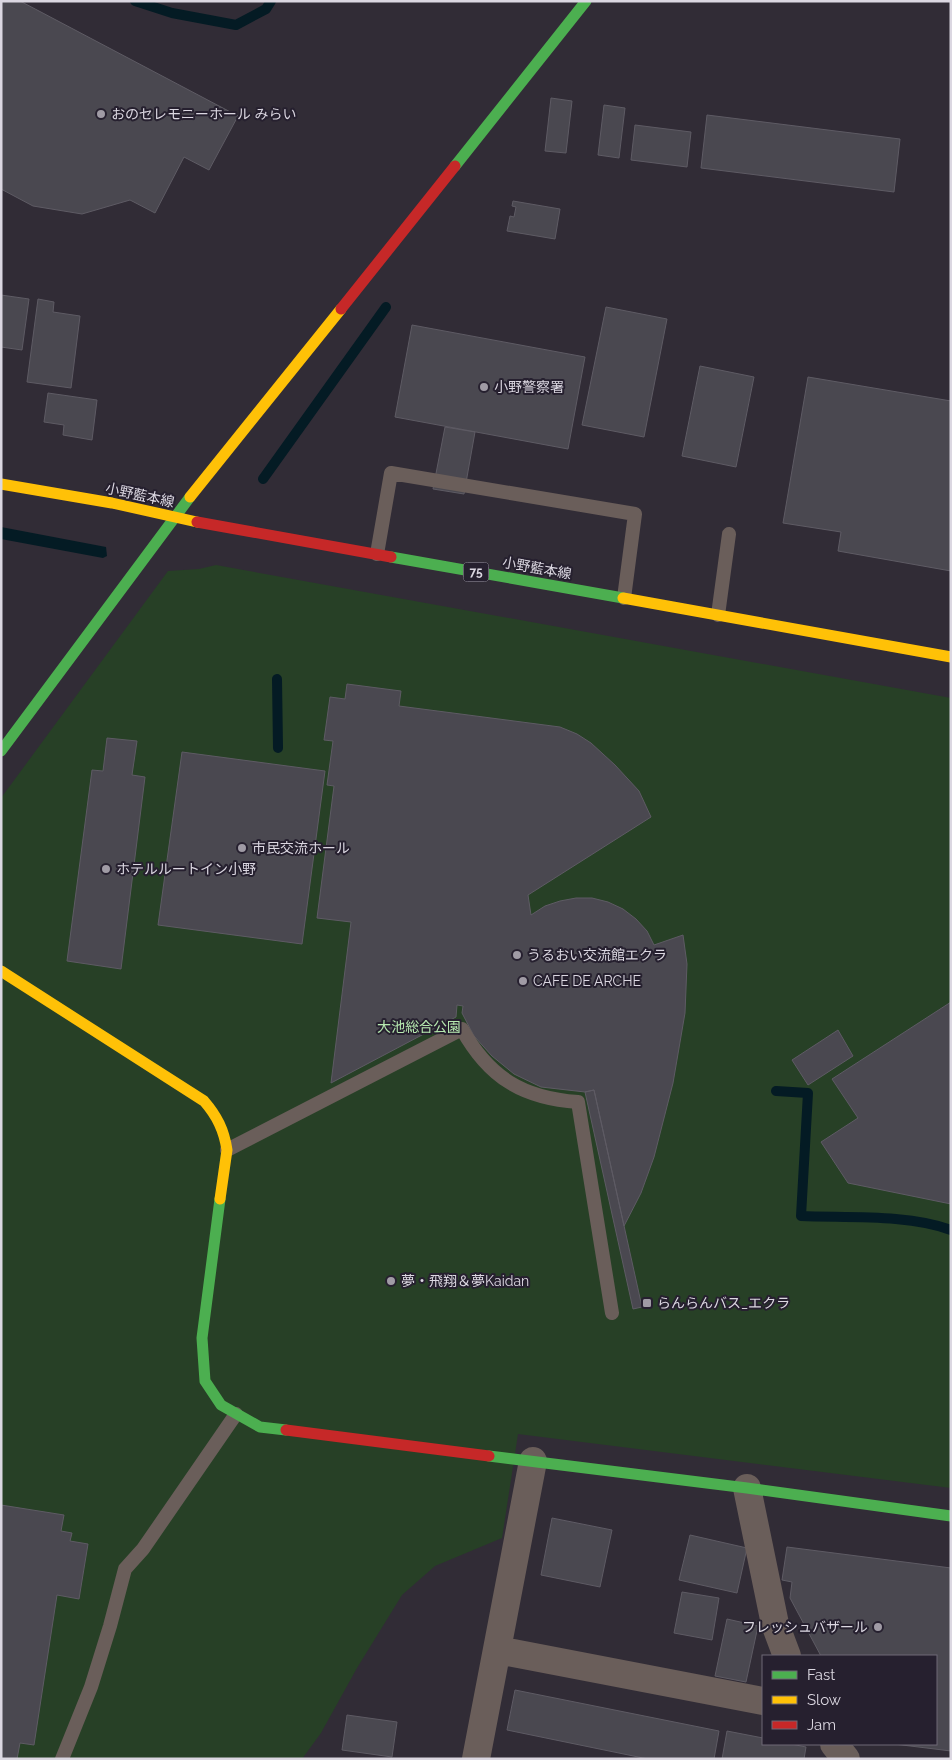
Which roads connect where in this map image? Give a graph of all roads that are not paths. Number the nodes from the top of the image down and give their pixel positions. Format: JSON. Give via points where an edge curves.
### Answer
{"nodes":[{"id":1,"x":586,"y":1,"type":"edge"},
{"id":2,"x":1,"y":484,"type":"edge"},
{"id":3,"x":174,"y":518,"type":"junction"},
{"id":4,"x":729,"y":534,"type":"dead end"},
{"id":5,"x":377,"y":554,"type":"junction"},
{"id":6,"x":624,"y":598,"type":"junction"},
{"id":7,"x":718,"y":615,"type":"junction"},
{"id":8,"x":951,"y":657,"type":"edge"},
{"id":9,"x":1,"y":751,"type":"edge"},
{"id":10,"x":1,"y":971,"type":"edge"},
{"id":11,"x":227,"y":1150,"type":"junction"},
{"id":12,"x":612,"y":1313,"type":"dead end"},
{"id":13,"x":236,"y":1414,"type":"junction"},
{"id":14,"x":533,"y":1461,"type":"junction"},
{"id":15,"x":746,"y":1488,"type":"junction"},
{"id":16,"x":951,"y":1516,"type":"edge"},
{"id":17,"x":497,"y":1650,"type":"junction"},
{"id":18,"x":787,"y":1655,"type":"edge"},
{"id":19,"x":762,"y":1701,"type":"edge"},
{"id":20,"x":835,"y":1745,"type":"edge"},
{"id":21,"x":62,"y":1759,"type":"edge"},
{"id":22,"x":476,"y":1759,"type":"edge"},
{"id":23,"x":846,"y":1759,"type":"edge"}],
"edges":[{"from":1,"to":3,"type":"street"},
{"from":2,"to":3,"type":"street","name":"小野藍本線","number":"75"},
{"from":3,"to":5,"type":"street","name":"小野藍本線","number":"75"},
{"from":3,"to":9,"type":"street"},
{"from":4,"to":7,"type":"lane"},
{"from":5,"to":6,"type":"street","name":"小野藍本線","number":"75"},
{"from":5,"to":6,"type":"lane","via":[[391,474],[635,514]]},
{"from":6,"to":7,"type":"street","name":"小野藍本線","number":"75"},
{"from":7,"to":8,"type":"street","name":"小野藍本線","number":"75"},
{"from":10,"to":11,"type":"street","via":[[204,1101],[216,1113],[225,1132]]},
{"from":11,"to":12,"type":"lane","via":[[462,1029],[481,1059],[509,1082],[542,1097],[578,1102]]},
{"from":11,"to":13,"type":"street","via":[[202,1338],[205,1381],[221,1405]]},
{"from":13,"to":14,"type":"street","via":[[260,1427]]},
{"from":13,"to":21,"type":"lane","via":[[143,1549],[125,1569],[91,1687]]},
{"from":14,"to":15,"type":"street"},
{"from":14,"to":17,"type":"street"},
{"from":15,"to":16,"type":"street"},
{"from":15,"to":18,"type":"street","via":[[775,1624]]},
{"from":17,"to":19,"type":"street"},
{"from":17,"to":22,"type":"street"},
{"from":20,"to":23,"type":"street"}]}
